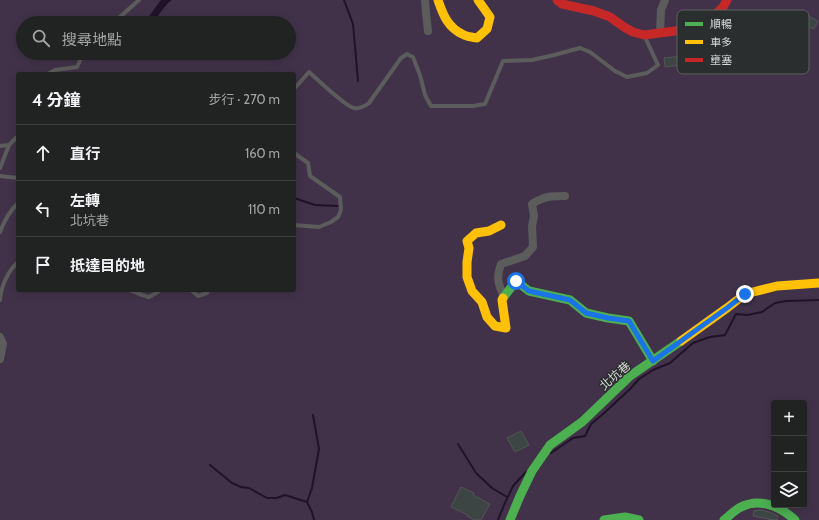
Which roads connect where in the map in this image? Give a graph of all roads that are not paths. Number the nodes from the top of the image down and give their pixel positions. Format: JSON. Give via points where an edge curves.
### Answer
{"nodes":[{"id":1,"x":139,"y":0,"type":"edge"},
{"id":2,"x":425,"y":0,"type":"edge"},
{"id":3,"x":438,"y":0,"type":"edge"},
{"id":4,"x":478,"y":0,"type":"edge"},
{"id":5,"x":557,"y":0,"type":"edge"},
{"id":6,"x":665,"y":0,"type":"edge"},
{"id":7,"x":727,"y":0,"type":"edge"},
{"id":8,"x":720,"y":10,"type":"edge"},
{"id":9,"x":121,"y":16,"type":"edge"},
{"id":10,"x":677,"y":30,"type":"edge"},
{"id":11,"x":428,"y":32,"type":"dead end"},
{"id":12,"x":660,"y":32,"type":"junction"},
{"id":13,"x":644,"y":35,"type":"junction"},
{"id":14,"x":80,"y":60,"type":"edge"},
{"id":15,"x":52,"y":72,"type":"edge"},
{"id":16,"x":296,"y":87,"type":"edge"},
{"id":17,"x":16,"y":138,"type":"edge"},
{"id":18,"x":9,"y":145,"type":"junction"},
{"id":19,"x":0,"y":146,"type":"edge"},
{"id":20,"x":296,"y":154,"type":"edge"},
{"id":21,"x":0,"y":168,"type":"edge"},
{"id":22,"x":0,"y":176,"type":"edge"},
{"id":23,"x":16,"y":178,"type":"edge"},
{"id":24,"x":565,"y":196,"type":"dead end"},
{"id":25,"x":16,"y":205,"type":"edge"},
{"id":26,"x":296,"y":225,"type":"edge"},
{"id":27,"x":501,"y":225,"type":"dead end"},
{"id":28,"x":0,"y":232,"type":"edge"},
{"id":29,"x":16,"y":264,"type":"edge"},
{"id":30,"x":819,"y":283,"type":"edge"},
{"id":31,"x":134,"y":292,"type":"edge"},
{"id":32,"x":158,"y":292,"type":"edge"},
{"id":33,"x":193,"y":292,"type":"edge"},
{"id":34,"x":207,"y":292,"type":"edge"},
{"id":35,"x":504,"y":297,"type":"junction"},
{"id":36,"x":0,"y":300,"type":"edge"},
{"id":37,"x":0,"y":337,"type":"edge"},
{"id":38,"x":0,"y":360,"type":"edge"},
{"id":39,"x":653,"y":361,"type":"junction"},
{"id":40,"x":510,"y":520,"type":"edge"},
{"id":41,"x":604,"y":520,"type":"edge"},
{"id":42,"x":639,"y":520,"type":"edge"},
{"id":43,"x":724,"y":520,"type":"edge"},
{"id":44,"x":794,"y":520,"type":"edge"}],
"edges":[{"from":1,"to":9,"type":"lane"},
{"from":2,"to":11,"type":"street"},
{"from":3,"to":4,"type":"street","via":[[449,25],[464,35],[477,38],[487,28],[490,17]]},
{"from":5,"to":13,"type":"street","via":[[562,4],[610,17],[624,28]]},
{"from":6,"to":12,"type":"street","via":[[661,10]]},
{"from":7,"to":8,"type":"street"},
{"from":10,"to":12,"type":"street"},
{"from":12,"to":13,"type":"street"},
{"from":13,"to":16,"type":"lane","via":[[658,65],[647,73],[627,77],[580,48],[532,60],[503,60],[485,104],[474,106],[431,106],[424,95],[413,57],[407,54],[401,58],[364,107],[354,108],[344,102],[309,72]]},
{"from":14,"to":15,"type":"lane","via":[[77,67]]},
{"from":17,"to":18,"type":"lane"},
{"from":18,"to":19,"type":"lane"},
{"from":18,"to":21,"type":"lane"},
{"from":20,"to":26,"type":"lane","via":[[308,163],[310,176],[340,197],[341,210],[338,217],[320,227]]},
{"from":22,"to":23,"type":"lane"},
{"from":24,"to":35,"type":"street","via":[[543,198],[532,204],[533,247],[525,256],[501,264],[498,274]]},
{"from":25,"to":28,"type":"lane","via":[[4,220]]},
{"from":27,"to":35,"type":"street","via":[[489,231],[476,233],[467,241],[467,277],[472,291],[482,302],[487,318],[495,326],[506,328],[502,300]]},
{"from":29,"to":36,"type":"lane","via":[[3,286]]},
{"from":30,"to":39,"type":"street","name":"北坑巷","via":[[777,286],[745,294]]},
{"from":31,"to":32,"type":"lane","via":[[149,297]]},
{"from":33,"to":34,"type":"lane","via":[[198,296]]},
{"from":35,"to":39,"type":"street","via":[[516,281],[529,291],[570,300],[586,313],[629,321]]},
{"from":37,"to":38,"type":"street","via":[[3,344]]},
{"from":39,"to":40,"type":"street","name":"北坑巷","via":[[630,376],[582,422],[550,445],[532,471]]},
{"from":41,"to":42,"type":"street","via":[[626,517]]},
{"from":43,"to":44,"type":"street","via":[[740,507],[754,502],[765,502],[778,507]]}]}
